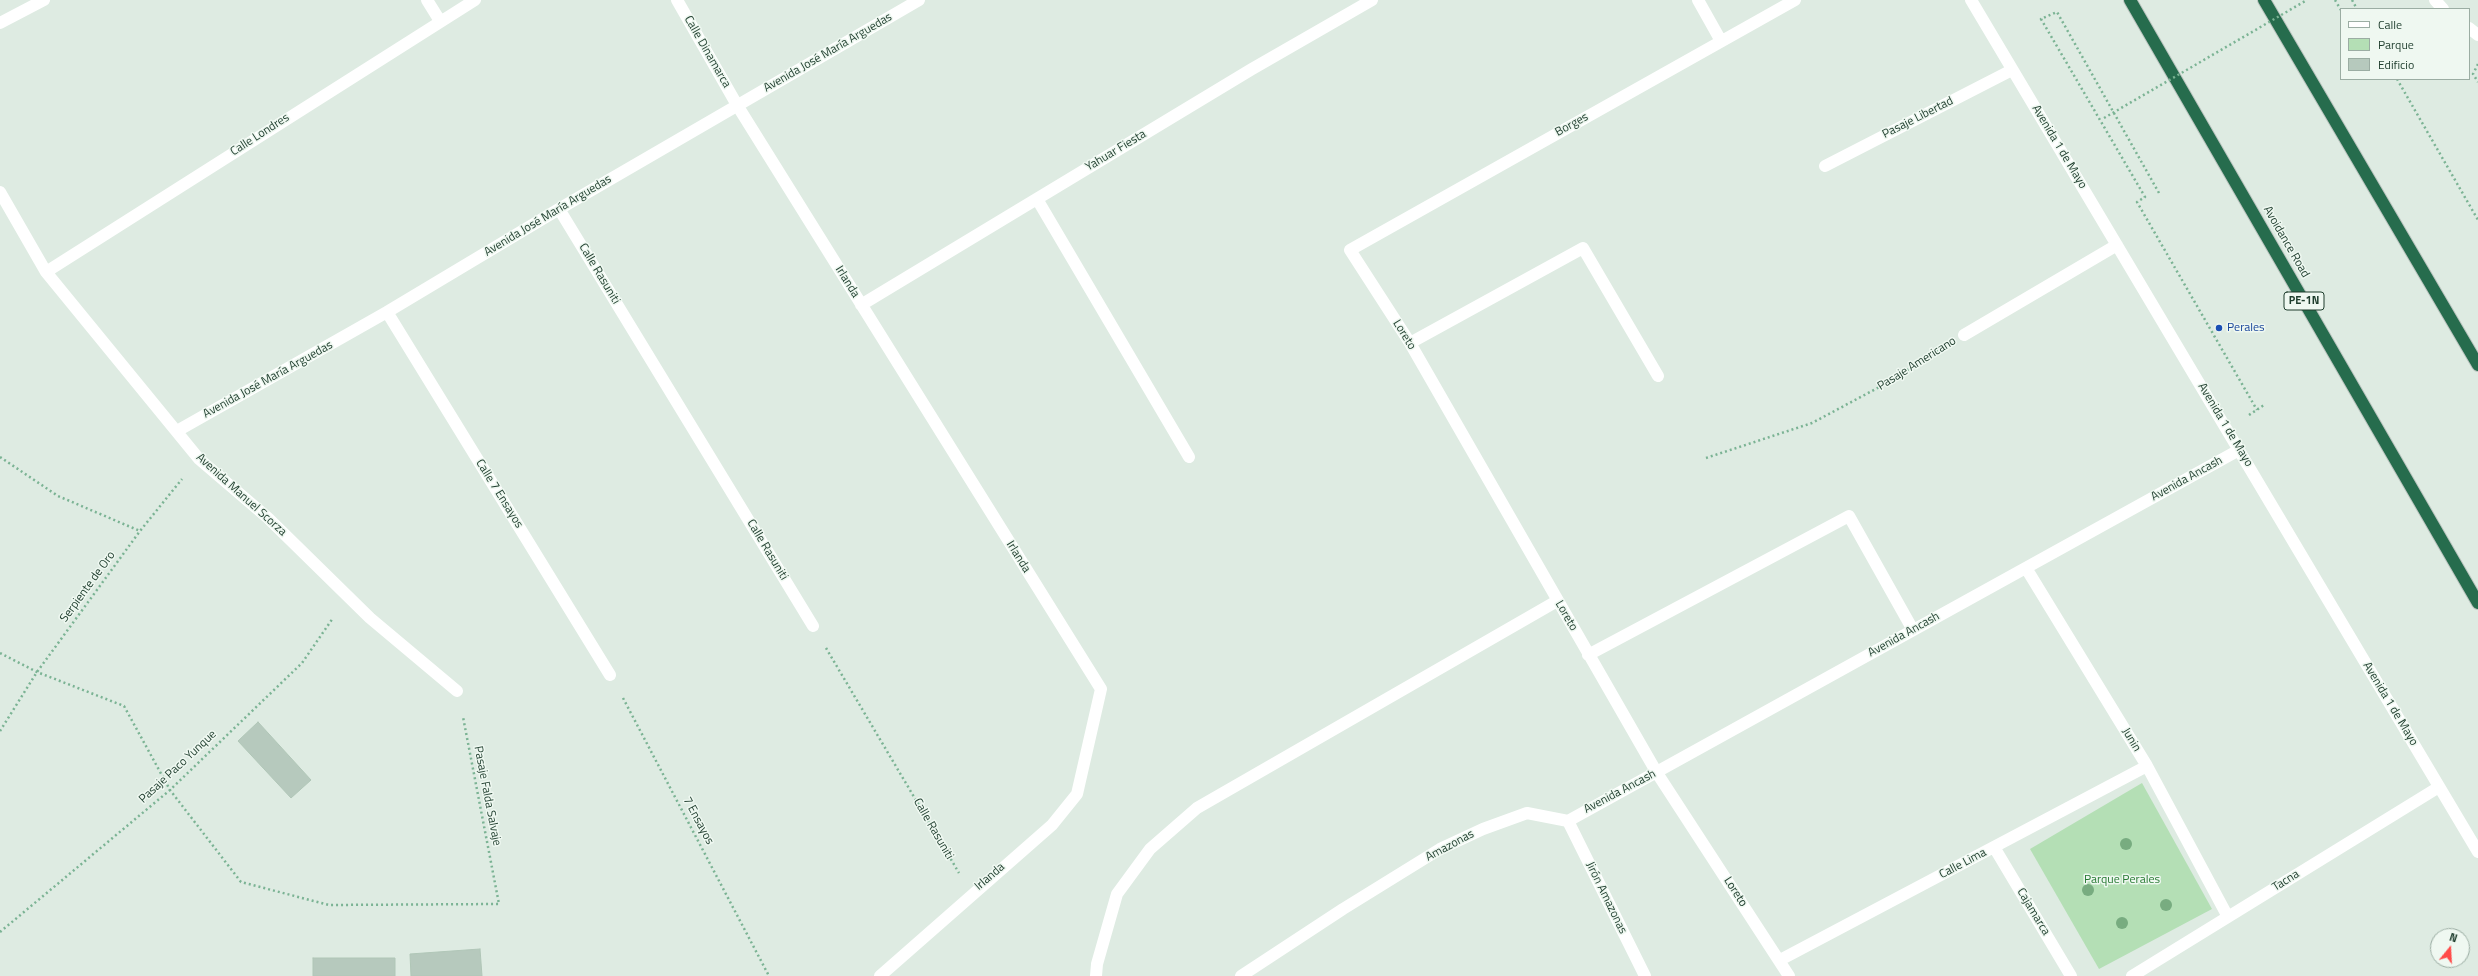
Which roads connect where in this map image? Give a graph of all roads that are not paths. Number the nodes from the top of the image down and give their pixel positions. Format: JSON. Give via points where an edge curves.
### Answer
{"nodes":[{"id":1,"x":44,"y":0,"type":"edge"},
{"id":2,"x":427,"y":0,"type":"edge"},
{"id":3,"x":475,"y":0,"type":"edge"},
{"id":4,"x":677,"y":0,"type":"edge"},
{"id":5,"x":919,"y":0,"type":"edge"},
{"id":6,"x":1372,"y":0,"type":"edge"},
{"id":7,"x":1698,"y":0,"type":"edge"},
{"id":8,"x":1795,"y":0,"type":"edge"},
{"id":9,"x":1971,"y":0,"type":"edge"},
{"id":10,"x":2130,"y":0,"type":"edge"},
{"id":11,"x":2264,"y":0,"type":"edge"},
{"id":12,"x":2435,"y":0,"type":"edge"},
{"id":13,"x":2442,"y":8,"type":"edge"},
{"id":14,"x":440,"y":21,"type":"junction"},
{"id":15,"x":0,"y":23,"type":"edge"},
{"id":16,"x":2470,"y":29,"type":"edge"},
{"id":17,"x":2478,"y":35,"type":"edge"},
{"id":18,"x":1721,"y":41,"type":"junction"},
{"id":19,"x":2012,"y":70,"type":"junction"},
{"id":20,"x":737,"y":105,"type":"junction"},
{"id":21,"x":1825,"y":166,"type":"dead end"},
{"id":22,"x":0,"y":192,"type":"edge"},
{"id":23,"x":1037,"y":199,"type":"junction"},
{"id":24,"x":559,"y":209,"type":"junction"},
{"id":25,"x":2117,"y":245,"type":"junction"},
{"id":26,"x":1350,"y":250,"type":"joint"},
{"id":27,"x":46,"y":272,"type":"junction"},
{"id":28,"x":861,"y":305,"type":"junction"},
{"id":29,"x":387,"y":312,"type":"junction"},
{"id":30,"x":1964,"y":335,"type":"road end"},
{"id":31,"x":1410,"y":344,"type":"junction"},
{"id":32,"x":2478,"y":365,"type":"edge"},
{"id":33,"x":1658,"y":376,"type":"dead end"},
{"id":34,"x":177,"y":432,"type":"junction"},
{"id":35,"x":2239,"y":450,"type":"junction"},
{"id":36,"x":1189,"y":456,"type":"dead end"},
{"id":37,"x":2026,"y":568,"type":"junction"},
{"id":38,"x":1557,"y":601,"type":"junction"},
{"id":39,"x":2478,"y":603,"type":"edge"},
{"id":40,"x":813,"y":626,"type":"road end"},
{"id":41,"x":1913,"y":630,"type":"junction"},
{"id":42,"x":1588,"y":655,"type":"junction"},
{"id":43,"x":610,"y":675,"type":"road end"},
{"id":44,"x":458,"y":691,"type":"road end"},
{"id":45,"x":2147,"y":766,"type":"junction"},
{"id":46,"x":1657,"y":773,"type":"junction"},
{"id":47,"x":2440,"y":786,"type":"junction"},
{"id":48,"x":1568,"y":821,"type":"junction"},
{"id":49,"x":1994,"y":847,"type":"junction"},
{"id":50,"x":2478,"y":852,"type":"edge"},
{"id":51,"x":2228,"y":917,"type":"junction"},
{"id":52,"x":1780,"y":960,"type":"junction"},
{"id":53,"x":880,"y":976,"type":"edge"},
{"id":54,"x":1096,"y":976,"type":"edge"},
{"id":55,"x":1241,"y":976,"type":"edge"},
{"id":56,"x":1645,"y":976,"type":"edge"},
{"id":57,"x":1790,"y":976,"type":"edge"},
{"id":58,"x":2071,"y":976,"type":"edge"},
{"id":59,"x":2132,"y":976,"type":"edge"}],
"edges":[{"from":1,"to":15,"type":"street"},
{"from":2,"to":14,"type":"street"},
{"from":3,"to":14,"type":"street","name":"Calle Londres"},
{"from":4,"to":20,"type":"street","name":"Calle Dinamarca"},
{"from":5,"to":20,"type":"street","name":"Avenida José María Arguedas"},
{"from":6,"to":23,"type":"street","name":"Yahuar Fiesta"},
{"from":7,"to":18,"type":"street"},
{"from":8,"to":18,"type":"street","name":"Borges"},
{"from":9,"to":19,"type":"street","name":"Avenida 1 de Mayo"},
{"from":10,"to":39,"type":"highway","name":"Avoidance Road","number":"PE-1N"},
{"from":11,"to":32,"type":"highway"},
{"from":12,"to":13,"type":"street"},
{"from":14,"to":27,"type":"street","name":"Calle Londres"},
{"from":16,"to":17,"type":"street"},
{"from":18,"to":26,"type":"street","name":"Borges"},
{"from":19,"to":21,"type":"street","name":"Pasaje Libertad"},
{"from":19,"to":25,"type":"street","name":"Avenida 1 de Mayo"},
{"from":20,"to":24,"type":"street","name":"Avenida José María Arguedas"},
{"from":20,"to":28,"type":"street","name":"Irlanda"},
{"from":22,"to":27,"type":"street","name":"Avenida Manuel Scorza"},
{"from":23,"to":28,"type":"street","name":"Yahuar Fiesta"},
{"from":23,"to":36,"type":"street"},
{"from":24,"to":29,"type":"street","name":"Avenida José María Arguedas"},
{"from":24,"to":40,"type":"street","name":"Calle Rasuniti"},
{"from":25,"to":30,"type":"street","name":"Pasaje Americano"},
{"from":25,"to":35,"type":"street","name":"Avenida 1 de Mayo"},
{"from":26,"to":31,"type":"street","name":"Loreto"},
{"from":27,"to":34,"type":"street","name":"Avenida Manuel Scorza"},
{"from":28,"to":53,"type":"street","name":"Irlanda","via":[[1101,689],[1077,794],[1052,825]]},
{"from":29,"to":34,"type":"street","name":"Avenida José María Arguedas"},
{"from":29,"to":43,"type":"street","name":"Calle 7 Ensayos"},
{"from":31,"to":33,"type":"street","via":[[1583,248]]},
{"from":31,"to":38,"type":"street","name":"Loreto"},
{"from":34,"to":44,"type":"street","name":"Avenida Manuel Scorza","via":[[199,459],[268,518],[370,618]]},
{"from":35,"to":37,"type":"street","name":"Avenida Ancash"},
{"from":35,"to":47,"type":"street","name":"Avenida 1 de Mayo"},
{"from":37,"to":41,"type":"street","name":"Avenida Ancash"},
{"from":37,"to":45,"type":"street","name":"Junin"},
{"from":38,"to":42,"type":"street","name":"Loreto"},
{"from":38,"to":54,"type":"street","via":[[1197,808],[1150,849],[1117,894],[1097,964]]},
{"from":41,"to":42,"type":"street","via":[[1849,516]]},
{"from":41,"to":46,"type":"street","name":"Avenida Ancash"},
{"from":42,"to":46,"type":"street","name":"Loreto"},
{"from":45,"to":49,"type":"street","name":"Calle Lima"},
{"from":45,"to":51,"type":"street","name":"Junin"},
{"from":46,"to":48,"type":"street","name":"Avenida Ancash"},
{"from":46,"to":52,"type":"street","name":"Loreto"},
{"from":47,"to":50,"type":"street","name":"Avenida 1 de Mayo"},
{"from":47,"to":51,"type":"street","name":"Tacna"},
{"from":48,"to":55,"type":"street","name":"Amazonas","via":[[1527,813],[1483,828],[1440,849],[1342,909]]},
{"from":48,"to":56,"type":"street","name":"Jirón Amazonas"},
{"from":49,"to":52,"type":"street","name":"Calle Lima"},
{"from":49,"to":58,"type":"street","name":"Cajamarca"},
{"from":51,"to":59,"type":"street","name":"Tacna"},
{"from":52,"to":57,"type":"street","name":"Loreto"}]}
